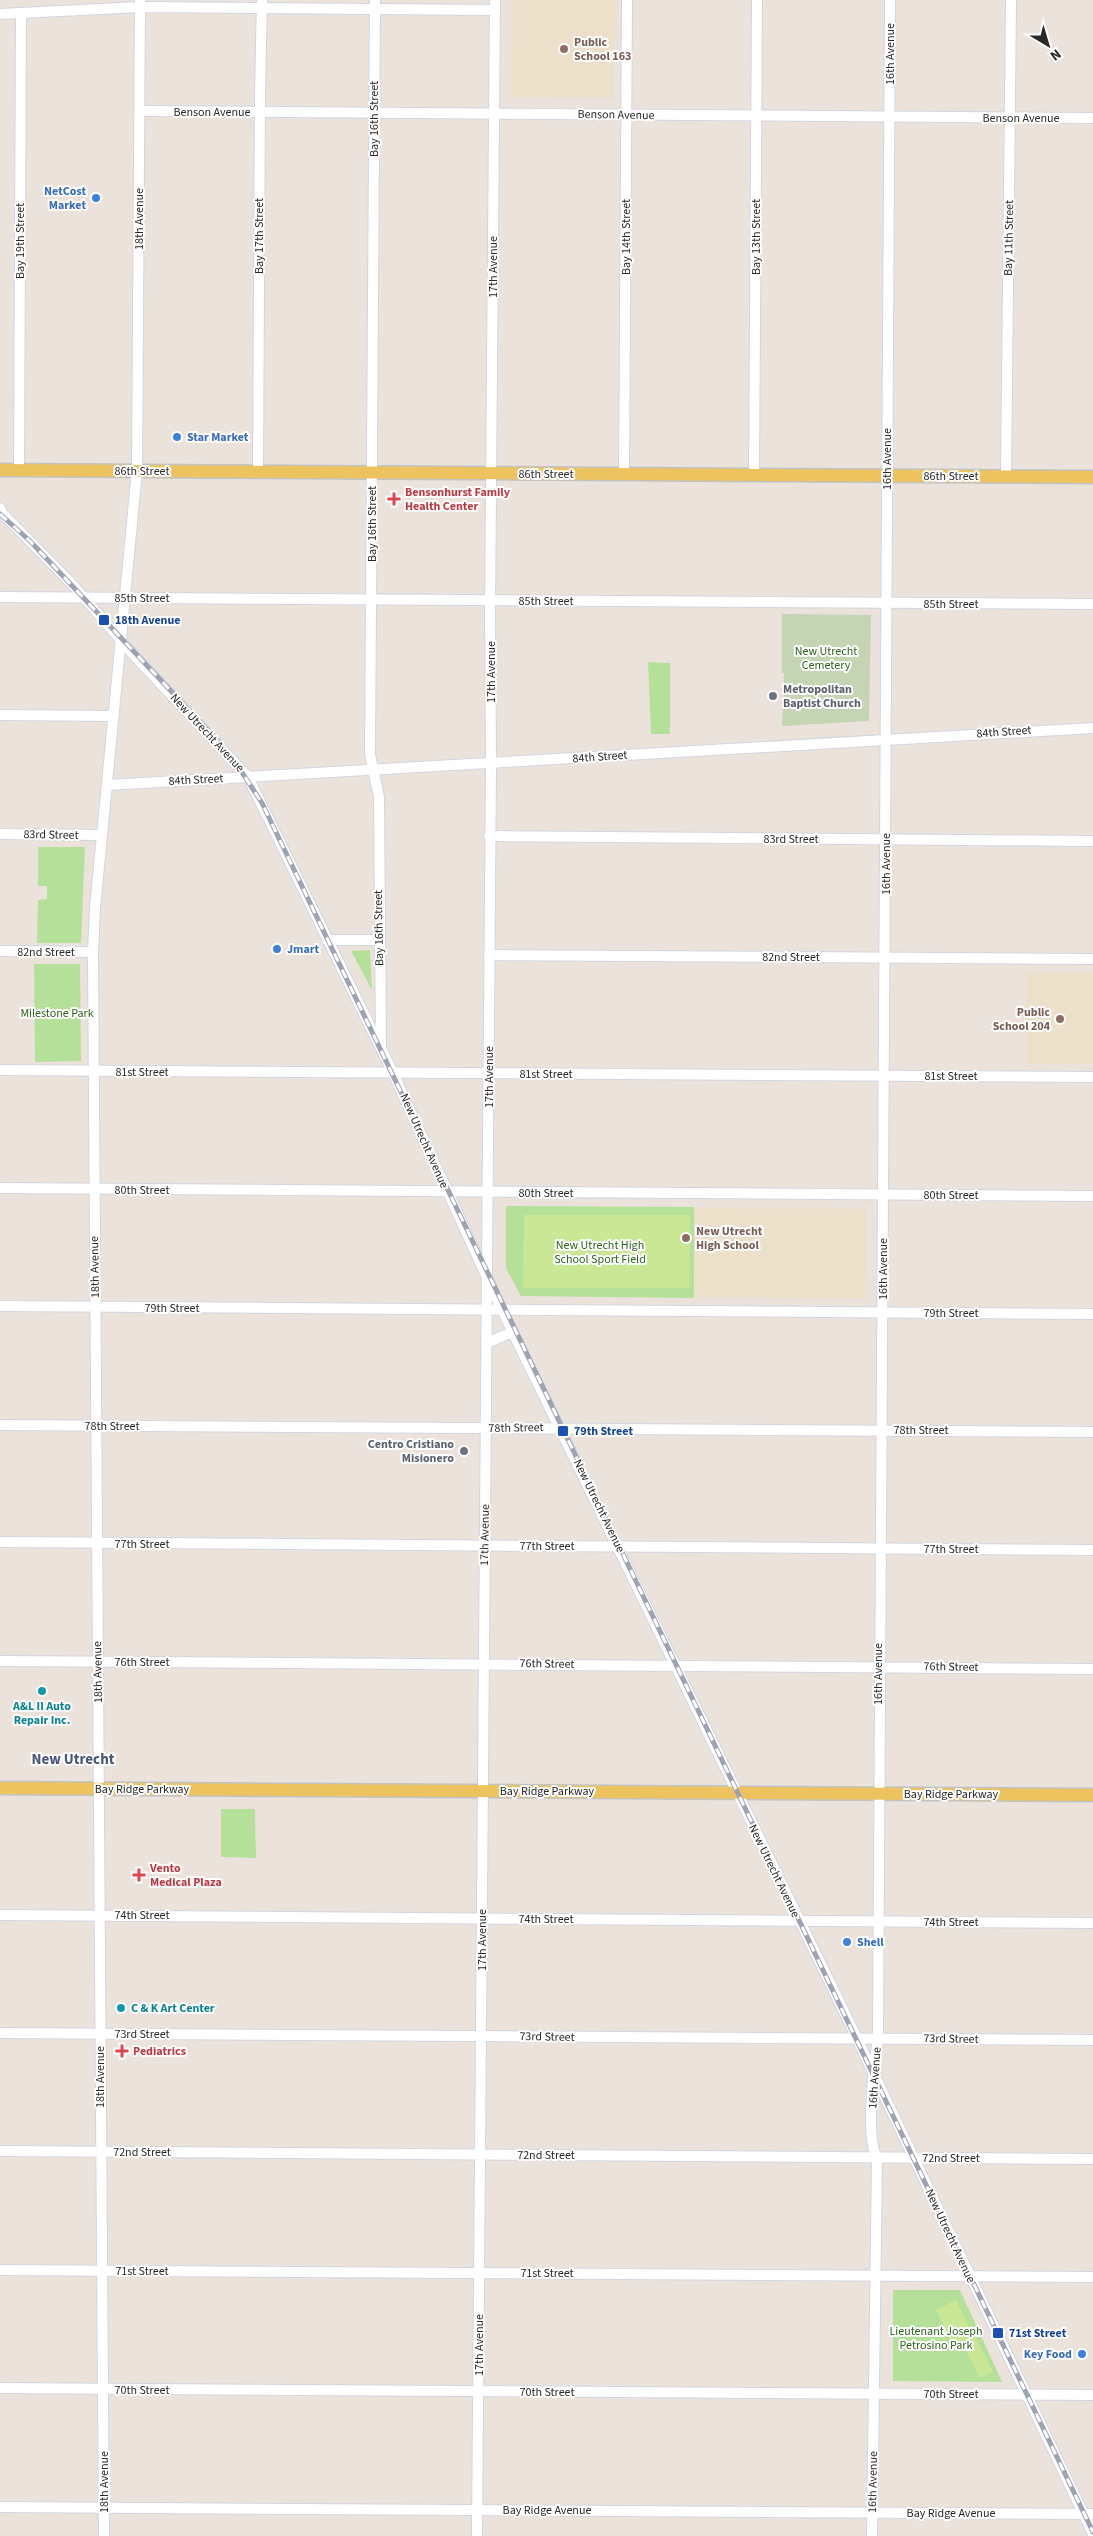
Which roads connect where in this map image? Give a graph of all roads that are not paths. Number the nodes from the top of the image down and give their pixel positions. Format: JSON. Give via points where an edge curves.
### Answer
{"nodes":[{"id":1,"x":627,"y":0,"type":"edge"},
{"id":2,"x":757,"y":0,"type":"edge"},
{"id":3,"x":890,"y":0,"type":"edge"},
{"id":4,"x":1011,"y":0,"type":"edge"},
{"id":5,"x":140,"y":4,"type":"edge"},
{"id":6,"x":64,"y":5,"type":"edge"},
{"id":7,"x":262,"y":5,"type":"edge"},
{"id":8,"x":375,"y":5,"type":"edge"},
{"id":9,"x":495,"y":5,"type":"edge"},
{"id":10,"x":21,"y":13,"type":"junction"},
{"id":11,"x":0,"y":14,"type":"edge"},
{"id":12,"x":140,"y":111,"type":"junction"},
{"id":13,"x":260,"y":112,"type":"junction"},
{"id":14,"x":374,"y":113,"type":"junction"},
{"id":15,"x":494,"y":114,"type":"junction"},
{"id":16,"x":627,"y":115,"type":"junction"},
{"id":17,"x":756,"y":116,"type":"junction"},
{"id":18,"x":889,"y":116,"type":"junction"},
{"id":19,"x":1011,"y":118,"type":"junction"},
{"id":20,"x":1093,"y":118,"type":"edge"},
{"id":21,"x":0,"y":470,"type":"edge"},
{"id":22,"x":19,"y":470,"type":"junction"},
{"id":23,"x":137,"y":471,"type":"junction"},
{"id":24,"x":258,"y":472,"type":"junction"},
{"id":25,"x":372,"y":472,"type":"junction"},
{"id":26,"x":491,"y":473,"type":"junction"},
{"id":27,"x":624,"y":474,"type":"junction"},
{"id":28,"x":754,"y":475,"type":"junction"},
{"id":29,"x":887,"y":476,"type":"junction"},
{"id":30,"x":1006,"y":477,"type":"junction"},
{"id":31,"x":1093,"y":477,"type":"edge"},
{"id":32,"x":1,"y":511,"type":"edge"},
{"id":33,"x":0,"y":597,"type":"edge"},
{"id":34,"x":124,"y":597,"type":"junction"},
{"id":35,"x":84,"y":598,"type":"junction"},
{"id":36,"x":372,"y":600,"type":"junction"},
{"id":37,"x":490,"y":600,"type":"junction"},
{"id":38,"x":886,"y":603,"type":"junction"},
{"id":39,"x":1093,"y":604,"type":"edge"},
{"id":40,"x":120,"y":640,"type":"junction"},
{"id":41,"x":0,"y":715,"type":"edge"},
{"id":42,"x":113,"y":716,"type":"junction"},
{"id":43,"x":1093,"y":728,"type":"edge"},
{"id":44,"x":885,"y":739,"type":"junction"},
{"id":45,"x":491,"y":764,"type":"junction"},
{"id":46,"x":373,"y":770,"type":"junction"},
{"id":47,"x":248,"y":777,"type":"junction"},
{"id":48,"x":107,"y":785,"type":"junction"},
{"id":49,"x":0,"y":834,"type":"edge"},
{"id":50,"x":102,"y":835,"type":"junction"},
{"id":51,"x":489,"y":836,"type":"junction"},
{"id":52,"x":886,"y":840,"type":"junction"},
{"id":53,"x":1093,"y":841,"type":"edge"},
{"id":54,"x":327,"y":940,"type":"junction"},
{"id":55,"x":379,"y":940,"type":"junction"},
{"id":56,"x":0,"y":951,"type":"edge"},
{"id":57,"x":93,"y":952,"type":"junction"},
{"id":58,"x":489,"y":955,"type":"junction"},
{"id":59,"x":885,"y":958,"type":"junction"},
{"id":60,"x":1093,"y":959,"type":"edge"},
{"id":61,"x":381,"y":1047,"type":"junction"},
{"id":62,"x":0,"y":1070,"type":"edge"},
{"id":63,"x":94,"y":1071,"type":"junction"},
{"id":64,"x":393,"y":1072,"type":"junction"},
{"id":65,"x":489,"y":1074,"type":"junction"},
{"id":66,"x":883,"y":1076,"type":"junction"},
{"id":67,"x":1093,"y":1077,"type":"edge"},
{"id":68,"x":0,"y":1188,"type":"edge"},
{"id":69,"x":95,"y":1189,"type":"junction"},
{"id":70,"x":447,"y":1192,"type":"junction"},
{"id":71,"x":488,"y":1192,"type":"junction"},
{"id":72,"x":884,"y":1195,"type":"junction"},
{"id":73,"x":1093,"y":1196,"type":"edge"},
{"id":74,"x":486,"y":1274,"type":"junction"},
{"id":75,"x":0,"y":1306,"type":"edge"},
{"id":76,"x":96,"y":1307,"type":"junction"},
{"id":77,"x":486,"y":1310,"type":"junction"},
{"id":78,"x":502,"y":1310,"type":"junction"},
{"id":79,"x":883,"y":1313,"type":"junction"},
{"id":80,"x":1093,"y":1314,"type":"edge"},
{"id":81,"x":513,"y":1332,"type":"junction"},
{"id":82,"x":486,"y":1343,"type":"junction"},
{"id":83,"x":0,"y":1425,"type":"edge"},
{"id":84,"x":97,"y":1426,"type":"junction"},
{"id":85,"x":560,"y":1428,"type":"junction"},
{"id":86,"x":486,"y":1429,"type":"junction"},
{"id":87,"x":880,"y":1430,"type":"junction"},
{"id":88,"x":1093,"y":1432,"type":"edge"},
{"id":89,"x":0,"y":1542,"type":"edge"},
{"id":90,"x":98,"y":1543,"type":"junction"},
{"id":91,"x":485,"y":1546,"type":"junction"},
{"id":92,"x":619,"y":1547,"type":"junction"},
{"id":93,"x":879,"y":1548,"type":"junction"},
{"id":94,"x":1093,"y":1550,"type":"edge"},
{"id":95,"x":0,"y":1661,"type":"edge"},
{"id":96,"x":99,"y":1662,"type":"junction"},
{"id":97,"x":484,"y":1663,"type":"junction"},
{"id":98,"x":676,"y":1665,"type":"junction"},
{"id":99,"x":878,"y":1666,"type":"junction"},
{"id":100,"x":1093,"y":1668,"type":"edge"},
{"id":101,"x":0,"y":1788,"type":"edge"},
{"id":102,"x":98,"y":1790,"type":"junction"},
{"id":103,"x":483,"y":1791,"type":"junction"},
{"id":104,"x":736,"y":1793,"type":"junction"},
{"id":105,"x":878,"y":1794,"type":"junction"},
{"id":106,"x":1093,"y":1795,"type":"edge"},
{"id":107,"x":0,"y":1915,"type":"edge"},
{"id":108,"x":99,"y":1915,"type":"junction"},
{"id":109,"x":482,"y":1918,"type":"junction"},
{"id":110,"x":798,"y":1921,"type":"junction"},
{"id":111,"x":877,"y":1921,"type":"junction"},
{"id":112,"x":1093,"y":1922,"type":"edge"},
{"id":113,"x":0,"y":2033,"type":"edge"},
{"id":114,"x":100,"y":2033,"type":"junction"},
{"id":115,"x":481,"y":2036,"type":"junction"},
{"id":116,"x":878,"y":2039,"type":"junction"},
{"id":117,"x":857,"y":2040,"type":"junction"},
{"id":118,"x":1093,"y":2040,"type":"edge"},
{"id":119,"x":873,"y":2074,"type":"junction"},
{"id":120,"x":0,"y":2152,"type":"edge"},
{"id":121,"x":100,"y":2152,"type":"junction"},
{"id":122,"x":480,"y":2155,"type":"junction"},
{"id":123,"x":877,"y":2158,"type":"junction"},
{"id":124,"x":913,"y":2158,"type":"junction"},
{"id":125,"x":1093,"y":2159,"type":"edge"},
{"id":126,"x":0,"y":2270,"type":"edge"},
{"id":127,"x":103,"y":2271,"type":"junction"},
{"id":128,"x":479,"y":2273,"type":"junction"},
{"id":129,"x":875,"y":2276,"type":"junction"},
{"id":130,"x":968,"y":2276,"type":"junction"},
{"id":131,"x":1093,"y":2277,"type":"edge"},
{"id":132,"x":0,"y":2388,"type":"edge"},
{"id":133,"x":103,"y":2389,"type":"junction"},
{"id":134,"x":478,"y":2391,"type":"junction"},
{"id":135,"x":875,"y":2394,"type":"junction"},
{"id":136,"x":1025,"y":2395,"type":"junction"},
{"id":137,"x":1093,"y":2395,"type":"edge"},
{"id":138,"x":0,"y":2506,"type":"edge"},
{"id":139,"x":104,"y":2508,"type":"junction"},
{"id":140,"x":477,"y":2509,"type":"junction"},
{"id":141,"x":872,"y":2512,"type":"junction"},
{"id":142,"x":1088,"y":2514,"type":"edge"},
{"id":143,"x":1093,"y":2534,"type":"edge"},
{"id":144,"x":104,"y":2536,"type":"edge"},
{"id":145,"x":477,"y":2536,"type":"edge"},
{"id":146,"x":872,"y":2536,"type":"edge"}],
"edges":[{"from":1,"to":16,"type":"street","name":"Bay 14th Street"},
{"from":2,"to":17,"type":"street","name":"Bay 13th Street"},
{"from":3,"to":18,"type":"street","name":"16th Avenue"},
{"from":4,"to":19,"type":"street","name":"Bay 11th Street"},
{"from":5,"to":6,"type":"street"},
{"from":5,"to":7,"type":"street"},
{"from":5,"to":12,"type":"street","name":"18th Avenue"},
{"from":6,"to":10,"type":"street"},
{"from":7,"to":8,"type":"street"},
{"from":7,"to":13,"type":"street","name":"Bay 17th Street"},
{"from":8,"to":9,"type":"street"},
{"from":8,"to":14,"type":"street","name":"Bay 16th Street"},
{"from":9,"to":15,"type":"street","name":"17th Avenue"},
{"from":10,"to":11,"type":"street"},
{"from":10,"to":22,"type":"street","name":"Bay 19th Street"},
{"from":12,"to":13,"type":"street","name":"Benson Avenue"},
{"from":12,"to":23,"type":"street","name":"18th Avenue"},
{"from":13,"to":14,"type":"street","name":"Benson Avenue"},
{"from":13,"to":24,"type":"street","name":"Bay 17th Street"},
{"from":14,"to":15,"type":"street","name":"Benson Avenue"},
{"from":14,"to":25,"type":"street","name":"Bay 16th Street"},
{"from":15,"to":16,"type":"street","name":"Benson Avenue"},
{"from":15,"to":26,"type":"street","name":"17th Avenue"},
{"from":16,"to":17,"type":"street","name":"Benson Avenue"},
{"from":16,"to":27,"type":"street","name":"Bay 14th Street"},
{"from":17,"to":18,"type":"street","name":"Benson Avenue"},
{"from":17,"to":28,"type":"street","name":"Bay 13th Street"},
{"from":18,"to":19,"type":"street","name":"Benson Avenue"},
{"from":18,"to":29,"type":"street","name":"16th Avenue"},
{"from":19,"to":20,"type":"street","name":"Benson Avenue"},
{"from":19,"to":30,"type":"street","name":"Bay 11th Street"},
{"from":21,"to":22,"type":"main road","name":"86th Street"},
{"from":22,"to":23,"type":"main road","name":"86th Street"},
{"from":23,"to":24,"type":"main road","name":"86th Street"},
{"from":23,"to":34,"type":"street","name":"18th Avenue"},
{"from":24,"to":25,"type":"main road","name":"86th Street"},
{"from":25,"to":26,"type":"main road","name":"86th Street"},
{"from":25,"to":36,"type":"street","name":"Bay 16th Street"},
{"from":26,"to":27,"type":"main road","name":"86th Street"},
{"from":26,"to":37,"type":"street","name":"17th Avenue"},
{"from":27,"to":28,"type":"main road","name":"86th Street"},
{"from":28,"to":29,"type":"main road","name":"86th Street"},
{"from":29,"to":30,"type":"main road","name":"86th Street"},
{"from":29,"to":38,"type":"street","name":"16th Avenue"},
{"from":30,"to":31,"type":"main road","name":"86th Street"},
{"from":32,"to":35,"type":"street","name":"New Utrecht Avenue"},
{"from":33,"to":35,"type":"street","name":"85th Street"},
{"from":34,"to":35,"type":"street","name":"85th Street"},
{"from":34,"to":36,"type":"street","name":"85th Street"},
{"from":34,"to":40,"type":"street","name":"18th Avenue"},
{"from":35,"to":40,"type":"street","name":"New Utrecht Avenue"},
{"from":36,"to":37,"type":"street","name":"85th Street"},
{"from":36,"to":46,"type":"street","name":"Bay 16th Street","via":[[370,754]]},
{"from":37,"to":38,"type":"street","name":"85th Street"},
{"from":37,"to":45,"type":"street","name":"17th Avenue"},
{"from":38,"to":39,"type":"street","name":"85th Street"},
{"from":38,"to":44,"type":"street","name":"16th Avenue"},
{"from":40,"to":42,"type":"street","name":"18th Avenue"},
{"from":40,"to":47,"type":"street","name":"New Utrecht Avenue"},
{"from":41,"to":42,"type":"street"},
{"from":42,"to":48,"type":"street","name":"18th Avenue"},
{"from":43,"to":44,"type":"street","name":"84th Street"},
{"from":44,"to":45,"type":"street","name":"84th Street"},
{"from":44,"to":52,"type":"street","name":"16th Avenue"},
{"from":45,"to":46,"type":"street","name":"84th Street"},
{"from":45,"to":51,"type":"street","name":"17th Avenue"},
{"from":46,"to":47,"type":"street","name":"84th Street"},
{"from":46,"to":55,"type":"street","name":"Bay 16th Street","via":[[379,797]]},
{"from":47,"to":48,"type":"street","name":"84th Street"},
{"from":47,"to":54,"type":"street","name":"New Utrecht Avenue"},
{"from":48,"to":50,"type":"street","name":"18th Avenue"},
{"from":49,"to":50,"type":"street","name":"83rd Street"},
{"from":50,"to":57,"type":"street","name":"18th Avenue"},
{"from":51,"to":52,"type":"street","name":"83rd Street"},
{"from":51,"to":58,"type":"street","name":"17th Avenue"},
{"from":52,"to":53,"type":"street","name":"83rd Street"},
{"from":52,"to":59,"type":"street","name":"16th Avenue"},
{"from":54,"to":55,"type":"street"},
{"from":54,"to":61,"type":"street","name":"New Utrecht Avenue"},
{"from":55,"to":61,"type":"street","name":"Bay 16th Street"},
{"from":56,"to":57,"type":"street","name":"82nd Street"},
{"from":57,"to":63,"type":"street","name":"18th Avenue"},
{"from":58,"to":59,"type":"street","name":"82nd Street"},
{"from":58,"to":65,"type":"street","name":"17th Avenue"},
{"from":59,"to":60,"type":"street","name":"82nd Street"},
{"from":59,"to":66,"type":"street","name":"16th Avenue"},
{"from":61,"to":64,"type":"street","name":"New Utrecht Avenue"},
{"from":62,"to":63,"type":"street","name":"81st Street"},
{"from":63,"to":64,"type":"street","name":"81st Street"},
{"from":63,"to":69,"type":"street","name":"18th Avenue"},
{"from":64,"to":65,"type":"street","name":"81st Street"},
{"from":64,"to":70,"type":"street","name":"New Utrecht Avenue"},
{"from":65,"to":66,"type":"street","name":"81st Street"},
{"from":65,"to":71,"type":"street","name":"17th Avenue"},
{"from":66,"to":67,"type":"street","name":"81st Street"},
{"from":66,"to":72,"type":"street","name":"16th Avenue"},
{"from":68,"to":69,"type":"street","name":"80th Street"},
{"from":69,"to":70,"type":"street","name":"80th Street"},
{"from":69,"to":76,"type":"street","name":"18th Avenue"},
{"from":70,"to":71,"type":"street","name":"80th Street"},
{"from":70,"to":74,"type":"street","name":"New Utrecht Avenue"},
{"from":71,"to":72,"type":"street","name":"80th Street"},
{"from":71,"to":74,"type":"street","name":"17th Avenue"},
{"from":72,"to":73,"type":"street","name":"80th Street"},
{"from":72,"to":79,"type":"street","name":"16th Avenue"},
{"from":74,"to":77,"type":"street","name":"17th Avenue"},
{"from":74,"to":78,"type":"street","name":"New Utrecht Avenue"},
{"from":75,"to":76,"type":"street","name":"79th Street"},
{"from":76,"to":77,"type":"street","name":"79th Street"},
{"from":76,"to":84,"type":"street","name":"18th Avenue"},
{"from":77,"to":78,"type":"street","name":"79th Street"},
{"from":77,"to":82,"type":"street","name":"17th Avenue"},
{"from":78,"to":79,"type":"street","name":"79th Street"},
{"from":78,"to":81,"type":"street","name":"New Utrecht Avenue"},
{"from":79,"to":80,"type":"street","name":"79th Street"},
{"from":79,"to":87,"type":"street","name":"16th Avenue"},
{"from":81,"to":82,"type":"street"},
{"from":81,"to":85,"type":"street","name":"New Utrecht Avenue"},
{"from":82,"to":86,"type":"street","name":"17th Avenue"},
{"from":83,"to":84,"type":"street","name":"78th Street"},
{"from":84,"to":86,"type":"street","name":"78th Street"},
{"from":84,"to":90,"type":"street","name":"18th Avenue"},
{"from":85,"to":86,"type":"street","name":"78th Street"},
{"from":85,"to":87,"type":"street","name":"78th Street"},
{"from":85,"to":92,"type":"street","name":"New Utrecht Avenue"},
{"from":86,"to":91,"type":"street","name":"17th Avenue"},
{"from":87,"to":88,"type":"street","name":"78th Street"},
{"from":87,"to":93,"type":"street","name":"16th Avenue"},
{"from":89,"to":90,"type":"street","name":"77th Street"},
{"from":90,"to":91,"type":"street","name":"77th Street"},
{"from":90,"to":96,"type":"street","name":"18th Avenue"},
{"from":91,"to":92,"type":"street","name":"77th Street"},
{"from":91,"to":97,"type":"street","name":"17th Avenue"},
{"from":92,"to":93,"type":"street","name":"77th Street"},
{"from":92,"to":98,"type":"street","name":"New Utrecht Avenue"},
{"from":93,"to":94,"type":"street","name":"77th Street"},
{"from":93,"to":99,"type":"street","name":"16th Avenue"},
{"from":95,"to":96,"type":"street","name":"76th Street"},
{"from":96,"to":97,"type":"street","name":"76th Street"},
{"from":96,"to":102,"type":"street","name":"18th Avenue"},
{"from":97,"to":98,"type":"street","name":"76th Street"},
{"from":97,"to":103,"type":"street","name":"17th Avenue"},
{"from":98,"to":99,"type":"street","name":"76th Street"},
{"from":98,"to":104,"type":"street","name":"New Utrecht Avenue"},
{"from":99,"to":100,"type":"street","name":"76th Street"},
{"from":99,"to":105,"type":"street","name":"16th Avenue"},
{"from":101,"to":102,"type":"main road","name":"Bay Ridge Parkway"},
{"from":102,"to":103,"type":"main road","name":"Bay Ridge Parkway"},
{"from":102,"to":108,"type":"street","name":"18th Avenue"},
{"from":103,"to":104,"type":"main road","name":"Bay Ridge Parkway"},
{"from":103,"to":109,"type":"street","name":"17th Avenue"},
{"from":104,"to":105,"type":"main road","name":"Bay Ridge Parkway"},
{"from":104,"to":110,"type":"street","name":"New Utrecht Avenue"},
{"from":105,"to":106,"type":"main road","name":"Bay Ridge Parkway"},
{"from":105,"to":111,"type":"street","name":"16th Avenue"},
{"from":107,"to":108,"type":"street","name":"74th Street"},
{"from":108,"to":109,"type":"street","name":"74th Street"},
{"from":108,"to":114,"type":"street","name":"18th Avenue"},
{"from":109,"to":110,"type":"street","name":"74th Street"},
{"from":109,"to":115,"type":"street","name":"17th Avenue"},
{"from":110,"to":111,"type":"street","name":"74th Street"},
{"from":110,"to":117,"type":"street","name":"New Utrecht Avenue"},
{"from":111,"to":112,"type":"street","name":"74th Street"},
{"from":111,"to":116,"type":"street","name":"16th Avenue"},
{"from":113,"to":114,"type":"street","name":"73rd Street"},
{"from":114,"to":115,"type":"street","name":"73rd Street"},
{"from":114,"to":121,"type":"street","name":"18th Avenue"},
{"from":115,"to":117,"type":"street","name":"73rd Street"},
{"from":115,"to":122,"type":"street","name":"17th Avenue"},
{"from":116,"to":117,"type":"street","name":"73rd Street"},
{"from":116,"to":118,"type":"street","name":"73rd Street"},
{"from":116,"to":119,"type":"street","name":"16th Avenue"},
{"from":117,"to":119,"type":"street","name":"New Utrecht Avenue"},
{"from":119,"to":123,"type":"street","name":"16th Avenue","via":[[873,2147]]},
{"from":119,"to":124,"type":"street","name":"New Utrecht Avenue"},
{"from":120,"to":121,"type":"street","name":"72nd Street"},
{"from":121,"to":122,"type":"street","name":"72nd Street"},
{"from":121,"to":127,"type":"street","name":"18th Avenue"},
{"from":122,"to":123,"type":"street","name":"72nd Street"},
{"from":122,"to":128,"type":"street","name":"17th Avenue"},
{"from":123,"to":124,"type":"street","name":"72nd Street"},
{"from":123,"to":129,"type":"street","name":"16th Avenue"},
{"from":124,"to":125,"type":"street","name":"72nd Street"},
{"from":124,"to":130,"type":"street","name":"New Utrecht Avenue"},
{"from":126,"to":127,"type":"street","name":"71st Street"},
{"from":127,"to":128,"type":"street","name":"71st Street"},
{"from":127,"to":133,"type":"street","name":"18th Avenue"},
{"from":128,"to":129,"type":"street","name":"71st Street"},
{"from":128,"to":134,"type":"street","name":"17th Avenue"},
{"from":129,"to":130,"type":"street","name":"71st Street"},
{"from":129,"to":135,"type":"street","name":"16th Avenue"},
{"from":130,"to":131,"type":"street","name":"71st Street"},
{"from":130,"to":136,"type":"street","name":"New Utrecht Avenue"},
{"from":132,"to":133,"type":"street","name":"70th Street"},
{"from":133,"to":134,"type":"street","name":"70th Street"},
{"from":133,"to":139,"type":"street","name":"18th Avenue"},
{"from":134,"to":135,"type":"street","name":"70th Street"},
{"from":134,"to":140,"type":"street","name":"17th Avenue"},
{"from":135,"to":136,"type":"street","name":"70th Street"},
{"from":135,"to":141,"type":"street","name":"16th Avenue"},
{"from":136,"to":137,"type":"street","name":"70th Street"},
{"from":136,"to":142,"type":"street","name":"New Utrecht Avenue"},
{"from":138,"to":139,"type":"street","name":"Bay Ridge Avenue"},
{"from":139,"to":140,"type":"street","name":"Bay Ridge Avenue"},
{"from":139,"to":144,"type":"street","name":"18th Avenue"},
{"from":140,"to":141,"type":"street","name":"Bay Ridge Avenue"},
{"from":140,"to":145,"type":"street","name":"17th Avenue"},
{"from":141,"to":142,"type":"street","name":"Bay Ridge Avenue"},
{"from":141,"to":146,"type":"street","name":"16th Avenue"},
{"from":142,"to":143,"type":"street","name":"New Utrecht Avenue"}]}
